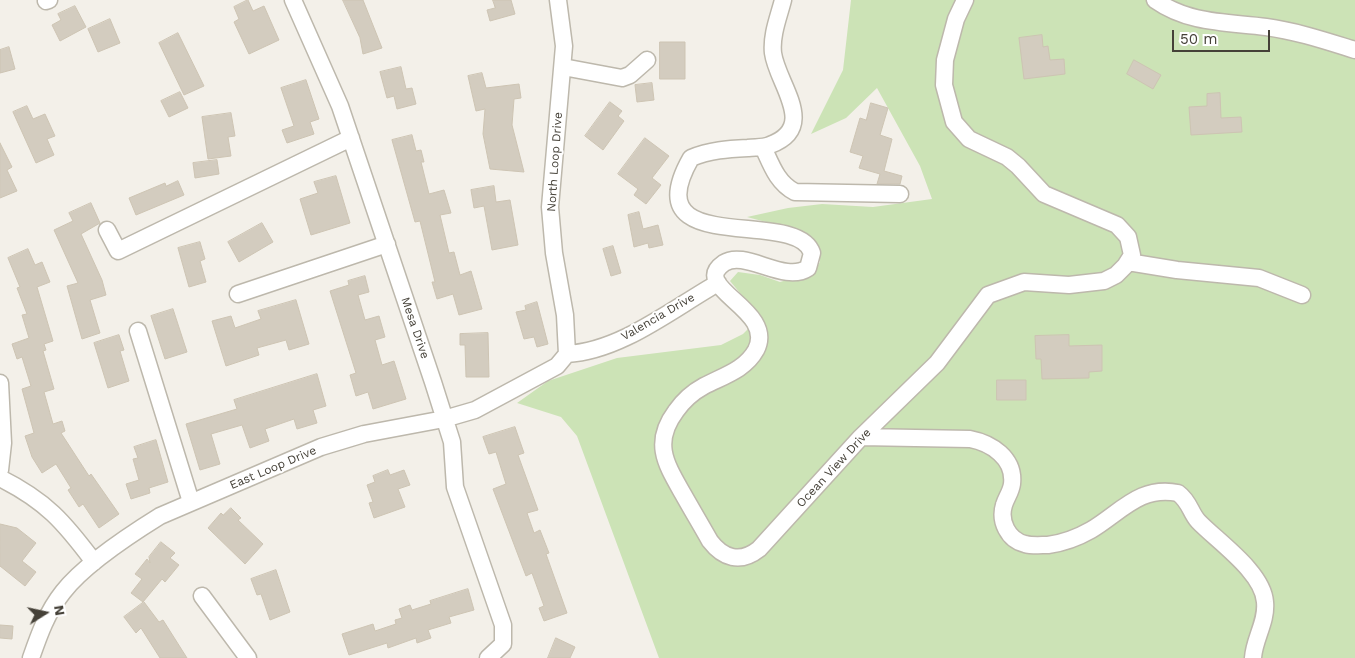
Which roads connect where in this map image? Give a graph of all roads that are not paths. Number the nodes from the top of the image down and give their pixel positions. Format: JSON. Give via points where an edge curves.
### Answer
{"nodes":[{"id":1,"x":293,"y":0,"type":"edge"},
{"id":2,"x":558,"y":0,"type":"edge"},
{"id":3,"x":783,"y":0,"type":"edge"},
{"id":4,"x":965,"y":0,"type":"edge"},
{"id":5,"x":1155,"y":0,"type":"edge"},
{"id":6,"x":1355,"y":50,"type":"edge"},
{"id":7,"x":647,"y":60,"type":"dead end"},
{"id":8,"x":563,"y":67,"type":"junction"},
{"id":9,"x":351,"y":138,"type":"junction"},
{"id":10,"x":762,"y":147,"type":"junction"},
{"id":11,"x":900,"y":194,"type":"dead end"},
{"id":12,"x":107,"y":230,"type":"dead end"},
{"id":13,"x":387,"y":244,"type":"junction"},
{"id":14,"x":1128,"y":262,"type":"junction"},
{"id":15,"x":718,"y":283,"type":"junction"},
{"id":16,"x":238,"y":294,"type":"dead end"},
{"id":17,"x":1302,"y":295,"type":"dead end"},
{"id":18,"x":138,"y":331,"type":"dead end"},
{"id":19,"x":567,"y":354,"type":"junction"},
{"id":20,"x":0,"y":384,"type":"edge"},
{"id":21,"x":444,"y":419,"type":"junction"},
{"id":22,"x":861,"y":437,"type":"junction"},
{"id":23,"x":0,"y":470,"type":"edge"},
{"id":24,"x":0,"y":478,"type":"edge"},
{"id":25,"x":191,"y":502,"type":"junction"},
{"id":26,"x":94,"y":562,"type":"junction"},
{"id":27,"x":202,"y":596,"type":"dead end"},
{"id":28,"x":31,"y":658,"type":"edge"},
{"id":29,"x":248,"y":658,"type":"edge"},
{"id":30,"x":488,"y":658,"type":"edge"},
{"id":31,"x":1253,"y":658,"type":"edge"}],
"edges":[{"from":1,"to":9,"type":"street","name":"Mesa Drive","via":[[337,98]]},
{"from":2,"to":8,"type":"street","name":"North Loop Drive","via":[[564,46]]},
{"from":3,"to":10,"type":"street","via":[[773,37],[773,52],[778,72],[794,106],[794,121],[787,135]]},
{"from":4,"to":14,"type":"street","via":[[956,19],[945,60],[944,85],[954,122],[969,140],[1007,157],[1044,194],[1122,230],[1132,247]]},
{"from":5,"to":6,"type":"street","via":[[1172,10],[1202,20],[1267,27]]},
{"from":7,"to":8,"type":"street","via":[[622,78]]},
{"from":8,"to":19,"type":"street","name":"North Loop Drive","via":[[550,207]]},
{"from":9,"to":12,"type":"street","via":[[118,251]]},
{"from":9,"to":13,"type":"street","name":"Mesa Drive"},
{"from":10,"to":11,"type":"street","via":[[775,174],[786,188],[795,192]]},
{"from":10,"to":15,"type":"street","via":[[712,150],[691,158],[683,172],[680,204],[695,220],[795,238],[810,249],[811,264],[804,270],[791,272],[730,261],[719,268],[716,274]]},
{"from":13,"to":16,"type":"street"},
{"from":13,"to":21,"type":"street","name":"Mesa Drive"},
{"from":14,"to":17,"type":"street","via":[[1259,278]]},
{"from":14,"to":22,"type":"street","name":"Ocean View Drive","via":[[1116,275],[1104,280],[1069,285],[1024,282],[988,295],[938,363]]},
{"from":15,"to":19,"type":"street","name":"Valencia Drive","via":[[635,332],[584,353]]},
{"from":15,"to":22,"type":"street","name":"Ocean View Drive","via":[[723,292],[754,319],[758,346],[739,368],[702,387],[680,405],[666,428],[663,449],[667,466],[717,550],[743,558],[759,549]]},
{"from":18,"to":25,"type":"street"},
{"from":19,"to":21,"type":"street","name":"East Loop Drive","via":[[557,366],[507,395],[475,410]]},
{"from":20,"to":23,"type":"street","via":[[3,443]]},
{"from":21,"to":25,"type":"street","name":"East Loop Drive","via":[[364,434],[321,447]]},
{"from":21,"to":30,"type":"street","name":"Mesa Drive","via":[[452,442],[455,487],[503,625],[503,644]]},
{"from":22,"to":31,"type":"street","via":[[970,439],[983,441],[995,448],[1012,474],[1010,493],[1002,514],[1004,524],[1014,539],[1028,545],[1054,544],[1077,537],[1148,494],[1159,491],[1178,493],[1191,506],[1196,520],[1246,568],[1263,591],[1264,617]]},
{"from":24,"to":26,"type":"street","via":[[53,512]]},
{"from":25,"to":26,"type":"street","name":"East Loop Drive","via":[[160,516]]},
{"from":26,"to":28,"type":"street","name":"East Loop Drive","via":[[63,591],[50,611]]},
{"from":27,"to":29,"type":"street"}]}
